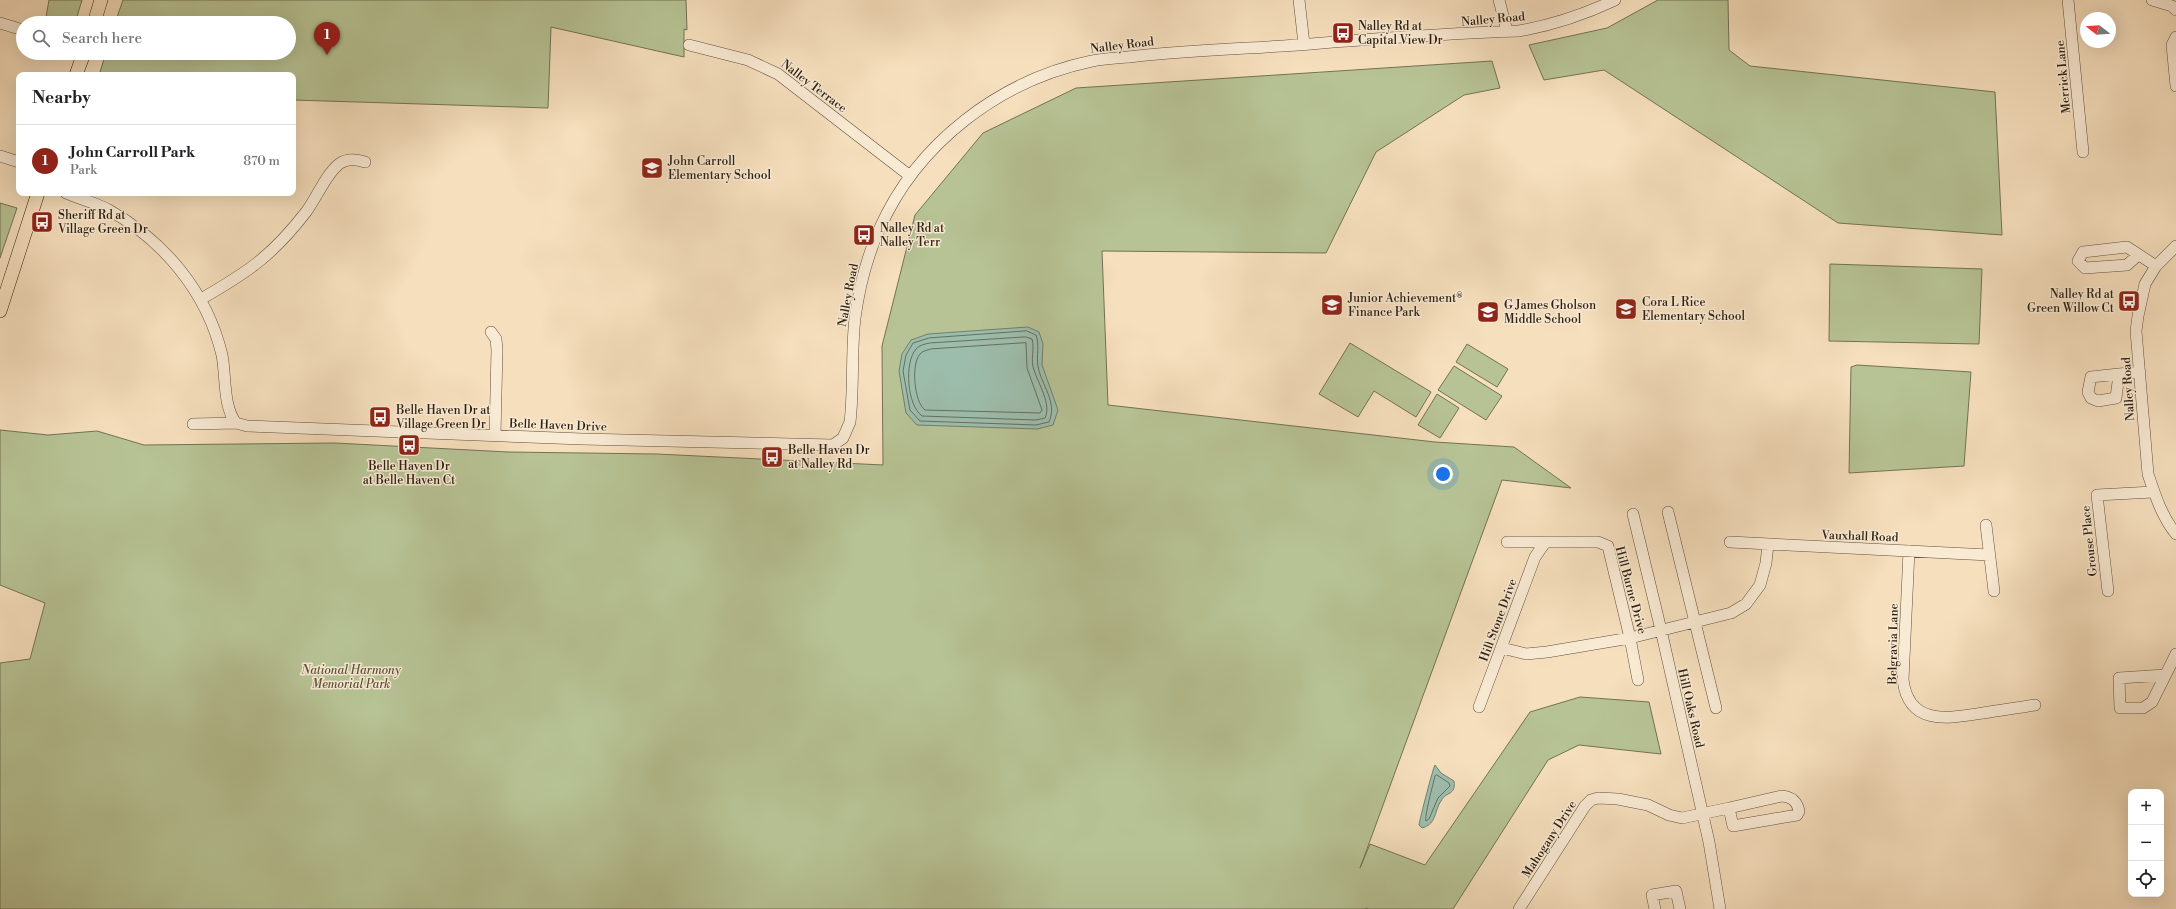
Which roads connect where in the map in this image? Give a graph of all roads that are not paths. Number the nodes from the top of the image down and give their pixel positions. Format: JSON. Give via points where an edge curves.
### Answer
{"nodes":[{"id":1,"x":101,"y":0,"type":"edge"},
{"id":2,"x":1299,"y":0,"type":"edge"},
{"id":3,"x":1499,"y":0,"type":"edge"},
{"id":4,"x":1615,"y":0,"type":"edge"},
{"id":5,"x":2068,"y":0,"type":"edge"},
{"id":6,"x":2152,"y":0,"type":"edge"},
{"id":7,"x":2174,"y":5,"type":"edge"},
{"id":8,"x":96,"y":16,"type":"edge"},
{"id":9,"x":0,"y":23,"type":"edge"},
{"id":10,"x":16,"y":28,"type":"edge"},
{"id":11,"x":1507,"y":31,"type":"junction"},
{"id":12,"x":2176,"y":37,"type":"edge"},
{"id":13,"x":1304,"y":44,"type":"junction"},
{"id":14,"x":689,"y":45,"type":"dead end"},
{"id":15,"x":81,"y":60,"type":"edge"},
{"id":16,"x":77,"y":72,"type":"edge"},
{"id":17,"x":2176,"y":86,"type":"edge"},
{"id":18,"x":2083,"y":152,"type":"dead end"},
{"id":19,"x":0,"y":156,"type":"edge"},
{"id":20,"x":16,"y":161,"type":"edge"},
{"id":21,"x":365,"y":162,"type":"dead end"},
{"id":22,"x":910,"y":176,"type":"junction"},
{"id":23,"x":37,"y":196,"type":"edge"},
{"id":24,"x":73,"y":196,"type":"edge"},
{"id":25,"x":2176,"y":246,"type":"edge"},
{"id":26,"x":2137,"y":256,"type":"dead end"},
{"id":27,"x":2156,"y":266,"type":"junction"},
{"id":28,"x":201,"y":299,"type":"junction"},
{"id":29,"x":0,"y":311,"type":"edge"},
{"id":30,"x":491,"y":332,"type":"dead end"},
{"id":31,"x":2140,"y":372,"type":"junction"},
{"id":32,"x":2119,"y":374,"type":"dead end"},
{"id":33,"x":236,"y":422,"type":"junction"},
{"id":34,"x":193,"y":424,"type":"dead end"},
{"id":35,"x":495,"y":435,"type":"junction"},
{"id":36,"x":826,"y":445,"type":"joint"},
{"id":37,"x":2153,"y":492,"type":"junction"},
{"id":38,"x":1668,"y":512,"type":"dead end"},
{"id":39,"x":1633,"y":514,"type":"dead end"},
{"id":40,"x":1986,"y":525,"type":"dead end"},
{"id":41,"x":2176,"y":534,"type":"edge"},
{"id":42,"x":1507,"y":542,"type":"dead end"},
{"id":43,"x":1730,"y":542,"type":"dead end"},
{"id":44,"x":1544,"y":544,"type":"junction"},
{"id":45,"x":1768,"y":544,"type":"junction"},
{"id":46,"x":1909,"y":551,"type":"junction"},
{"id":47,"x":1989,"y":555,"type":"junction"},
{"id":48,"x":2108,"y":591,"type":"dead end"},
{"id":49,"x":1994,"y":592,"type":"dead end"},
{"id":50,"x":1696,"y":621,"type":"junction"},
{"id":51,"x":1661,"y":630,"type":"junction"},
{"id":52,"x":1630,"y":638,"type":"junction"},
{"id":53,"x":1502,"y":648,"type":"junction"},
{"id":54,"x":2176,"y":654,"type":"edge"},
{"id":55,"x":2165,"y":676,"type":"junction"},
{"id":56,"x":1638,"y":680,"type":"dead end"},
{"id":57,"x":2035,"y":705,"type":"dead end"},
{"id":58,"x":1479,"y":707,"type":"dead end"},
{"id":59,"x":1716,"y":708,"type":"dead end"},
{"id":60,"x":1729,"y":808,"type":"junction"},
{"id":61,"x":1702,"y":814,"type":"junction"},
{"id":62,"x":1519,"y":909,"type":"edge"},
{"id":63,"x":1655,"y":909,"type":"edge"},
{"id":64,"x":1680,"y":909,"type":"edge"},
{"id":65,"x":1720,"y":909,"type":"edge"}],
"edges":[{"from":1,"to":8,"type":"main road"},
{"from":2,"to":13,"type":"street"},
{"from":3,"to":11,"type":"street"},
{"from":4,"to":11,"type":"street","name":"Nalley Road","via":[[1582,15],[1543,27]]},
{"from":5,"to":18,"type":"street","name":"Merrick Lane"},
{"from":6,"to":7,"type":"street"},
{"from":9,"to":10,"type":"street"},
{"from":11,"to":13,"type":"street","name":"Nalley Road"},
{"from":12,"to":17,"type":"street","via":[[2172,46]]},
{"from":13,"to":22,"type":"street","name":"Nalley Road","via":[[1092,61],[1053,73],[1019,87],[972,113],[941,140]]},
{"from":14,"to":22,"type":"street","name":"Nalley Terrace","via":[[748,60],[778,74]]},
{"from":15,"to":16,"type":"main road"},
{"from":19,"to":20,"type":"street"},
{"from":21,"to":28,"type":"street","via":[[354,159],[338,165],[311,205],[274,250],[238,278]]},
{"from":22,"to":36,"type":"street","name":"Nalley Road","via":[[879,230],[860,289],[855,323],[848,429],[841,441]]},
{"from":23,"to":29,"type":"main road"},
{"from":24,"to":28,"type":"street","via":[[107,210],[151,240],[170,257]]},
{"from":25,"to":27,"type":"street","name":"Nalley Road"},
{"from":26,"to":27,"type":"street"},
{"from":27,"to":31,"type":"street","name":"Nalley Road","via":[[2145,284],[2140,301],[2136,331]]},
{"from":28,"to":33,"type":"street","via":[[214,327],[225,368],[228,404],[231,416]]},
{"from":30,"to":35,"type":"street","via":[[496,339],[497,350]]},
{"from":31,"to":32,"type":"street"},
{"from":31,"to":37,"type":"street","name":"Nalley Road","via":[[2148,474]]},
{"from":33,"to":34,"type":"street","name":"Belle Haven Drive"},
{"from":33,"to":35,"type":"street","name":"Belle Haven Drive","via":[[247,426]]},
{"from":35,"to":36,"type":"street","name":"Belle Haven Drive"},
{"from":37,"to":41,"type":"street","name":"Nalley Road"},
{"from":37,"to":48,"type":"street","name":"Grouse Place","via":[[2097,495]]},
{"from":38,"to":50,"type":"street"},
{"from":39,"to":51,"type":"street","name":"Hill Oaks Road"},
{"from":40,"to":47,"type":"street"},
{"from":42,"to":44,"type":"street"},
{"from":43,"to":45,"type":"street","name":"Vauxhall Road"},
{"from":44,"to":52,"type":"street","name":"Hill Burne Drive","via":[[1598,542],[1608,546]]},
{"from":44,"to":53,"type":"street","name":"Hill Stone Drive","via":[[1535,558]]},
{"from":45,"to":46,"type":"street","name":"Vauxhall Road"},
{"from":45,"to":50,"type":"street","via":[[1764,572],[1751,599],[1730,613]]},
{"from":46,"to":47,"type":"street","name":"Vauxhall Road"},
{"from":46,"to":57,"type":"street","name":"Belgravia Lane","via":[[1904,680],[1906,694],[1912,704],[1927,715],[1945,718]]},
{"from":47,"to":49,"type":"street"},
{"from":50,"to":51,"type":"street"},
{"from":50,"to":59,"type":"street"},
{"from":51,"to":52,"type":"street"},
{"from":51,"to":61,"type":"street","name":"Hill Oaks Road"},
{"from":52,"to":53,"type":"street","via":[[1534,654]]},
{"from":52,"to":56,"type":"street","name":"Hill Burne Drive"},
{"from":53,"to":58,"type":"street","name":"Hill Stone Drive"},
{"from":54,"to":55,"type":"street"},
{"from":55,"to":55,"type":"street","via":[[2119,678],[2120,708],[2143,708],[2152,702]]},
{"from":60,"to":60,"type":"street","name":"Mahogany Drive","via":[[1782,796],[1791,798],[1798,805],[1799,811],[1797,815],[1737,827],[1733,826]]},
{"from":60,"to":61,"type":"street","name":"Mahogany Drive"},
{"from":61,"to":62,"type":"street","name":"Mahogany Drive","via":[[1678,818],[1648,805],[1604,798],[1591,800]]},
{"from":61,"to":65,"type":"street","name":"Hill Oaks Road","via":[[1716,876]]},
{"from":63,"to":64,"type":"street","via":[[1652,895],[1676,890]]}]}
